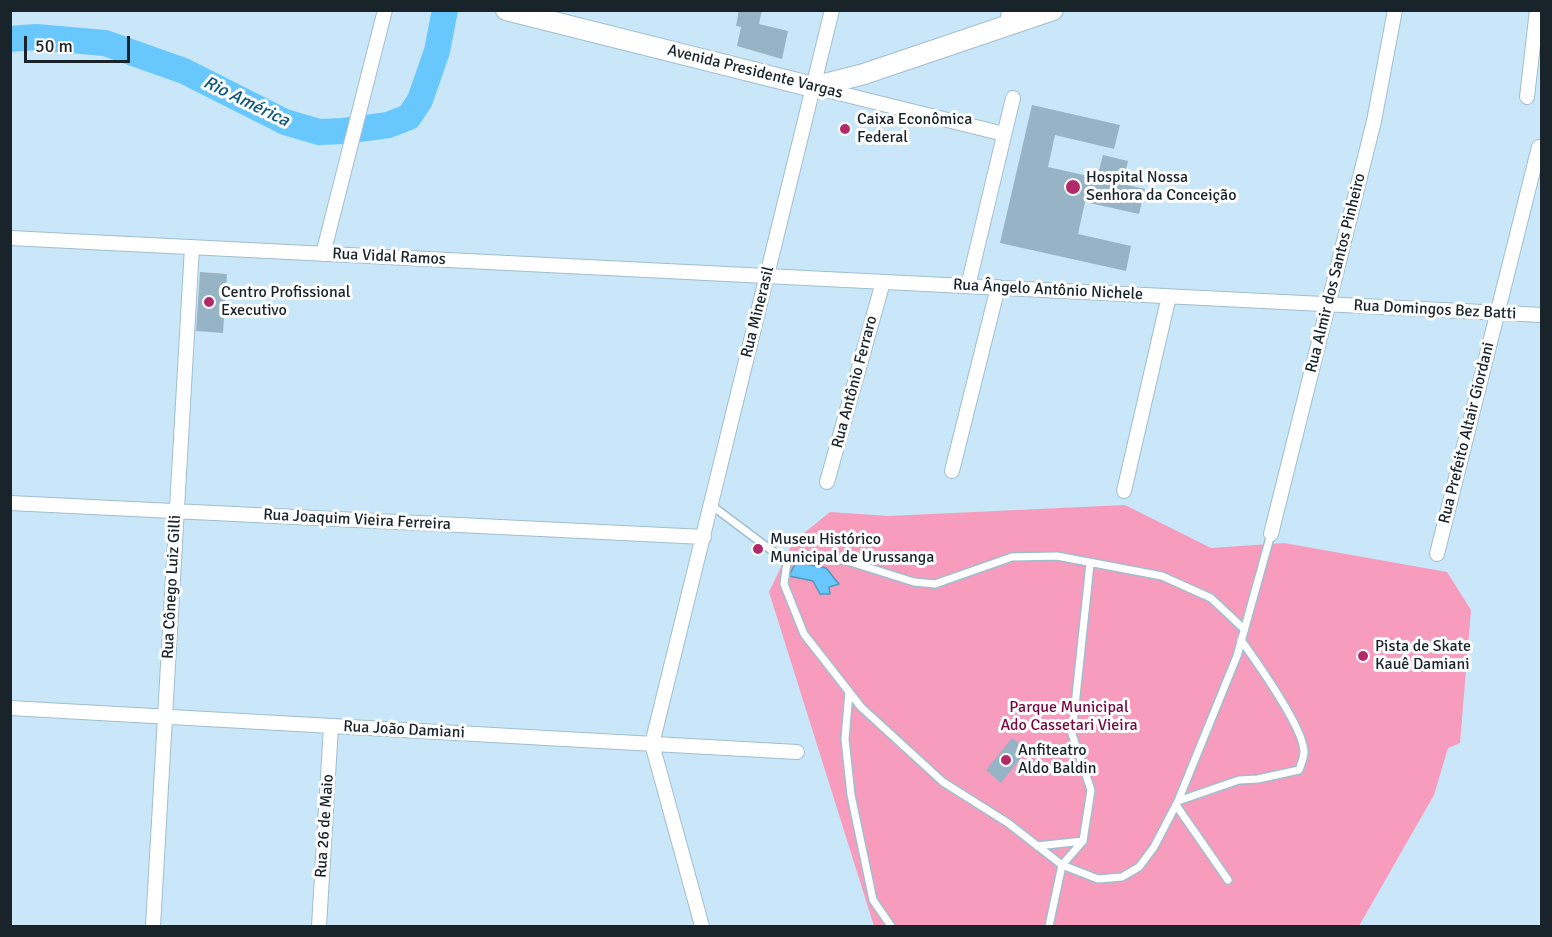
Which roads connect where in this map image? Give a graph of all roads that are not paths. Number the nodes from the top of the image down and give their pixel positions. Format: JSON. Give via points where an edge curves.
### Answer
{"nodes":[{"id":1,"x":385,"y":10,"type":"edge"},
{"id":2,"x":832,"y":10,"type":"edge"},
{"id":3,"x":1053,"y":10,"type":"edge"},
{"id":4,"x":1395,"y":10,"type":"edge"},
{"id":5,"x":1537,"y":10,"type":"edge"},
{"id":6,"x":516,"y":12,"type":"edge"},
{"id":7,"x":1008,"y":18,"type":"edge"},
{"id":8,"x":813,"y":87,"type":"junction"},
{"id":9,"x":1013,"y":98,"type":"dead end"},
{"id":10,"x":1527,"y":98,"type":"dead end"},
{"id":11,"x":1004,"y":134,"type":"junction"},
{"id":12,"x":1539,"y":147,"type":"dead end"},
{"id":13,"x":10,"y":238,"type":"edge"},
{"id":14,"x":192,"y":247,"type":"junction"},
{"id":15,"x":323,"y":254,"type":"junction"},
{"id":16,"x":767,"y":276,"type":"junction"},
{"id":17,"x":883,"y":282,"type":"junction"},
{"id":18,"x":968,"y":286,"type":"junction"},
{"id":19,"x":998,"y":287,"type":"junction"},
{"id":20,"x":1170,"y":296,"type":"junction"},
{"id":21,"x":1328,"y":304,"type":"junction"},
{"id":22,"x":1498,"y":313,"type":"junction"},
{"id":23,"x":1542,"y":315,"type":"edge"},
{"id":24,"x":952,"y":471,"type":"dead end"},
{"id":25,"x":827,"y":482,"type":"dead end"},
{"id":26,"x":1124,"y":491,"type":"dead end"},
{"id":27,"x":10,"y":503,"type":"edge"},
{"id":28,"x":711,"y":505,"type":"junction"},
{"id":29,"x":177,"y":511,"type":"junction"},
{"id":30,"x":1271,"y":534,"type":"joint"},
{"id":31,"x":704,"y":537,"type":"junction"},
{"id":32,"x":1437,"y":554,"type":"dead end"},
{"id":33,"x":787,"y":561,"type":"junction"},
{"id":34,"x":1090,"y":564,"type":"junction"},
{"id":35,"x":1244,"y":629,"type":"junction"},
{"id":36,"x":1241,"y":640,"type":"junction"},
{"id":37,"x":849,"y":692,"type":"junction"},
{"id":38,"x":10,"y":708,"type":"edge"},
{"id":39,"x":165,"y":717,"type":"junction"},
{"id":40,"x":331,"y":726,"type":"junction"},
{"id":41,"x":652,"y":744,"type":"junction"},
{"id":42,"x":797,"y":752,"type":"dead end"},
{"id":43,"x":1177,"y":803,"type":"junction"},
{"id":44,"x":1083,"y":841,"type":"junction"},
{"id":45,"x":1037,"y":846,"type":"junction"},
{"id":46,"x":1062,"y":865,"type":"junction"},
{"id":47,"x":1228,"y":880,"type":"dead end"},
{"id":48,"x":153,"y":927,"type":"edge"},
{"id":49,"x":319,"y":927,"type":"edge"},
{"id":50,"x":702,"y":927,"type":"edge"},
{"id":51,"x":891,"y":927,"type":"edge"},
{"id":52,"x":1049,"y":927,"type":"edge"}],
"edges":[{"from":1,"to":15,"type":"street"},
{"from":2,"to":8,"type":"street","name":"Rua Minerasil"},
{"from":3,"to":7,"type":"street"},
{"from":4,"to":21,"type":"street","name":"Rua Almir dos Santos Pinheiro","via":[[1381,92]]},
{"from":5,"to":10,"type":"street"},
{"from":6,"to":8,"type":"street","name":"Avenida Presidente Vargas"},
{"from":7,"to":8,"type":"street","via":[[864,74]]},
{"from":8,"to":11,"type":"street","name":"Avenida Presidente Vargas"},
{"from":8,"to":16,"type":"street","name":"Rua Minerasil"},
{"from":9,"to":11,"type":"street"},
{"from":11,"to":18,"type":"street"},
{"from":12,"to":22,"type":"street","name":"Rua Prefeito Altair Giordani"},
{"from":13,"to":14,"type":"street","name":"Rua Vidal Ramos"},
{"from":14,"to":15,"type":"street","name":"Rua Vidal Ramos"},
{"from":14,"to":29,"type":"street","name":"Rua Cônego Luiz Gilli"},
{"from":15,"to":16,"type":"street","name":"Rua Vidal Ramos"},
{"from":16,"to":17,"type":"street","name":"Rua Ângelo Antônio Nichele"},
{"from":16,"to":28,"type":"street","name":"Rua Minerasil"},
{"from":17,"to":18,"type":"street","name":"Rua Ângelo Antônio Nichele"},
{"from":17,"to":25,"type":"street","name":"Rua Antônio Ferraro"},
{"from":18,"to":19,"type":"street","name":"Rua Ângelo Antônio Nichele"},
{"from":19,"to":20,"type":"street","name":"Rua Ângelo Antônio Nichele"},
{"from":19,"to":24,"type":"street"},
{"from":20,"to":21,"type":"street","name":"Rua Ângelo Antônio Nichele"},
{"from":20,"to":26,"type":"street"},
{"from":21,"to":22,"type":"street","name":"Rua Domingos Bez Batti"},
{"from":21,"to":30,"type":"street","name":"Rua Almir dos Santos Pinheiro"},
{"from":22,"to":23,"type":"street","name":"Rua Domingos Bez Batti"},
{"from":22,"to":32,"type":"street","name":"Rua Prefeito Altair Giordani"},
{"from":27,"to":29,"type":"street","name":"Rua Joaquim Vieira Ferreira"},
{"from":28,"to":31,"type":"street","name":"Rua Minerasil"},
{"from":28,"to":33,"type":"lane"},
{"from":29,"to":31,"type":"street","name":"Rua Joaquim Vieira Ferreira"},
{"from":29,"to":39,"type":"street","name":"Rua Cônego Luiz Gilli"},
{"from":30,"to":35,"type":"lane"},
{"from":31,"to":41,"type":"street","name":"Rua Minerasil"},
{"from":33,"to":34,"type":"lane","via":[[808,555],[844,560],[914,582],[935,584],[1012,557],[1057,556]]},
{"from":33,"to":37,"type":"lane","via":[[784,584],[804,634]]},
{"from":34,"to":35,"type":"lane","via":[[1162,576],[1181,584],[1210,598]]},
{"from":34,"to":44,"type":"lane","via":[[1072,734],[1091,790]]},
{"from":35,"to":36,"type":"lane"},
{"from":36,"to":43,"type":"lane"},
{"from":36,"to":43,"type":"lane","via":[[1300,737],[1304,759],[1299,770],[1239,780]]},
{"from":37,"to":45,"type":"lane","via":[[943,782]]},
{"from":37,"to":51,"type":"lane","via":[[845,739],[851,795],[873,900]]},
{"from":38,"to":39,"type":"street","name":"Rua João Damiani"},
{"from":39,"to":40,"type":"street","name":"Rua João Damiani"},
{"from":39,"to":48,"type":"street","name":"Rua Cônego Luiz Gilli"},
{"from":40,"to":41,"type":"street","name":"Rua João Damiani"},
{"from":40,"to":49,"type":"street","name":"Rua 26 de Maio"},
{"from":41,"to":42,"type":"street","name":"Rua João Damiani"},
{"from":41,"to":50,"type":"street"},
{"from":43,"to":46,"type":"lane","via":[[1139,867],[1122,877],[1098,879]]},
{"from":43,"to":47,"type":"lane"},
{"from":44,"to":45,"type":"lane"},
{"from":44,"to":46,"type":"lane"},
{"from":45,"to":46,"type":"lane"},
{"from":46,"to":52,"type":"lane"}]}
